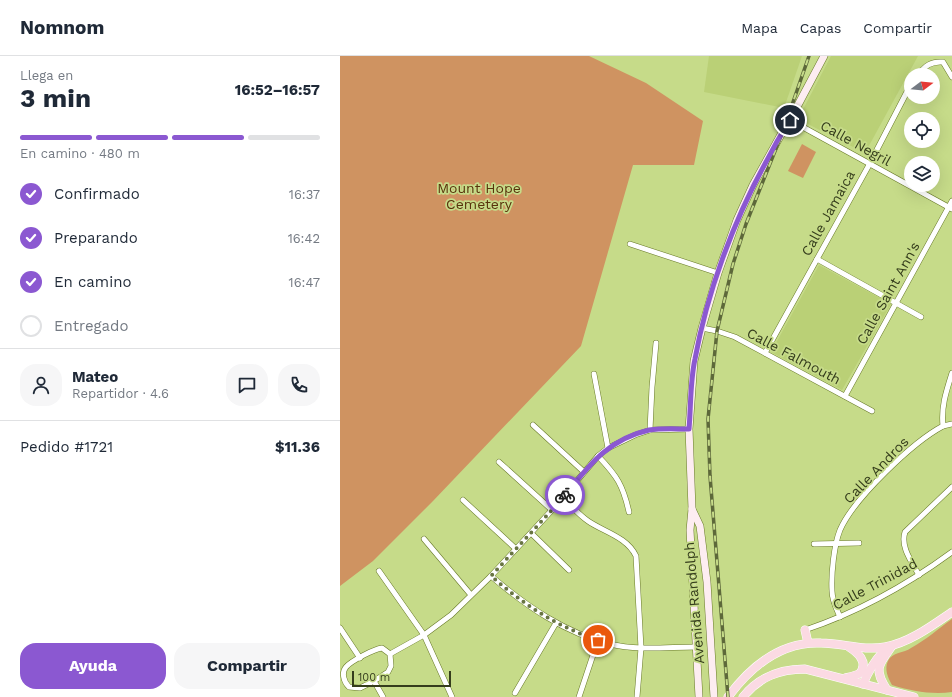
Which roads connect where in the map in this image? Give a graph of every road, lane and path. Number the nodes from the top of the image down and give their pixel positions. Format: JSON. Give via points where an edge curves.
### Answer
{"nodes":[{"id":1,"x":824,"y":56,"type":"edge"},
{"id":2,"x":924,"y":68,"type":"edge"},
{"id":3,"x":952,"y":76,"type":"edge"},
{"id":4,"x":904,"y":97,"type":"edge"},
{"id":5,"x":790,"y":120,"type":"junction"},
{"id":6,"x":869,"y":164,"type":"junction"},
{"id":7,"x":952,"y":201,"type":"edge"},
{"id":8,"x":950,"y":208,"type":"edge"},
{"id":9,"x":630,"y":244,"type":"dead end"},
{"id":10,"x":817,"y":258,"type":"junction"},
{"id":11,"x":718,"y":273,"type":"junction"},
{"id":12,"x":896,"y":303,"type":"junction"},
{"id":13,"x":921,"y":317,"type":"dead end"},
{"id":14,"x":702,"y":328,"type":"junction"},
{"id":15,"x":656,"y":343,"type":"dead end"},
{"id":16,"x":765,"y":353,"type":"junction"},
{"id":17,"x":594,"y":374,"type":"dead end"},
{"id":18,"x":952,"y":374,"type":"edge"},
{"id":19,"x":845,"y":396,"type":"junction"},
{"id":20,"x":872,"y":411,"type":"dead end"},
{"id":21,"x":952,"y":424,"type":"edge"},
{"id":22,"x":533,"y":425,"type":"dead end"},
{"id":23,"x":943,"y":426,"type":"junction"},
{"id":24,"x":689,"y":429,"type":"junction"},
{"id":25,"x":650,"y":430,"type":"junction"},
{"id":26,"x":608,"y":448,"type":"junction"},
{"id":27,"x":598,"y":456,"type":"junction"},
{"id":28,"x":499,"y":462,"type":"dead end"},
{"id":29,"x":584,"y":472,"type":"junction"},
{"id":30,"x":952,"y":487,"type":"edge"},
{"id":31,"x":563,"y":497,"type":"junction"},
{"id":32,"x":463,"y":500,"type":"dead end"},
{"id":33,"x":692,"y":509,"type":"junction"},
{"id":34,"x":552,"y":510,"type":"junction"},
{"id":35,"x":629,"y":512,"type":"dead end"},
{"id":36,"x":531,"y":533,"type":"junction"},
{"id":37,"x":424,"y":539,"type":"dead end"},
{"id":38,"x":859,"y":543,"type":"dead end"},
{"id":39,"x":814,"y":544,"type":"dead end"},
{"id":40,"x":837,"y":544,"type":"junction"},
{"id":41,"x":516,"y":549,"type":"junction"},
{"id":42,"x":952,"y":552,"type":"edge"},
{"id":43,"x":569,"y":570,"type":"dead end"},
{"id":44,"x":379,"y":571,"type":"dead end"},
{"id":45,"x":919,"y":575,"type":"junction"},
{"id":46,"x":491,"y":576,"type":"junction"},
{"id":47,"x":471,"y":595,"type":"junction"},
{"id":48,"x":952,"y":612,"type":"edge"},
{"id":49,"x":840,"y":617,"type":"junction"},
{"id":50,"x":556,"y":623,"type":"junction"},
{"id":51,"x":340,"y":628,"type":"edge"},
{"id":52,"x":805,"y":630,"type":"joint"},
{"id":53,"x":424,"y":635,"type":"junction"},
{"id":54,"x":598,"y":640,"type":"junction"},
{"id":55,"x":808,"y":643,"type":"junction"},
{"id":56,"x":847,"y":646,"type":"junction"},
{"id":57,"x":892,"y":646,"type":"junction"},
{"id":58,"x":696,"y":647,"type":"junction"},
{"id":59,"x":641,"y":648,"type":"junction"},
{"id":60,"x":390,"y":654,"type":"junction"},
{"id":61,"x":360,"y":658,"type":"junction"},
{"id":62,"x":844,"y":678,"type":"junction"},
{"id":63,"x":374,"y":681,"type":"junction"},
{"id":64,"x":863,"y":684,"type":"junction"},
{"id":65,"x":888,"y":690,"type":"junction"},
{"id":66,"x":515,"y":693,"type":"dead end"},
{"id":67,"x":384,"y":697,"type":"edge"},
{"id":68,"x":452,"y":697,"type":"edge"},
{"id":69,"x":579,"y":697,"type":"edge"},
{"id":70,"x":637,"y":697,"type":"edge"},
{"id":71,"x":698,"y":697,"type":"edge"},
{"id":72,"x":714,"y":697,"type":"edge"},
{"id":73,"x":728,"y":697,"type":"edge"},
{"id":74,"x":743,"y":697,"type":"edge"},
{"id":75,"x":914,"y":697,"type":"edge"}],
"edges":[{"from":1,"to":5,"type":"main road","name":"Avenida Randolph"},
{"from":2,"to":3,"type":"street","via":[[935,61],[943,62]]},
{"from":4,"to":6,"type":"street","name":"Calle Jamaica"},
{"from":5,"to":6,"type":"street","name":"Calle Negril"},
{"from":5,"to":11,"type":"main road","name":"Avenida Randolph","via":[[753,185]]},
{"from":6,"to":8,"type":"street","name":"Calle Negril"},
{"from":6,"to":10,"type":"street","name":"Calle Jamaica"},
{"from":7,"to":8,"type":"street","name":"Calle Saint Ann's"},
{"from":8,"to":12,"type":"street","name":"Calle Saint Ann's"},
{"from":9,"to":11,"type":"street"},
{"from":10,"to":12,"type":"street"},
{"from":10,"to":16,"type":"street","name":"Calle Jamaica"},
{"from":11,"to":14,"type":"main road","name":"Avenida Randolph"},
{"from":12,"to":13,"type":"street"},
{"from":12,"to":19,"type":"street","name":"Calle Saint Ann's"},
{"from":14,"to":16,"type":"street","name":"Calle Falmouth","via":[[735,337]]},
{"from":14,"to":24,"type":"main road","name":"Avenida Randolph","via":[[694,361]]},
{"from":15,"to":25,"type":"street"},
{"from":16,"to":19,"type":"street","name":"Calle Falmouth"},
{"from":17,"to":26,"type":"street"},
{"from":18,"to":23,"type":"street","via":[[945,394]]},
{"from":19,"to":20,"type":"street","name":"Calle Falmouth"},
{"from":21,"to":23,"type":"street"},
{"from":22,"to":29,"type":"street"},
{"from":23,"to":40,"type":"street","name":"Calle Andros","via":[[910,450],[865,495],[840,530]]},
{"from":24,"to":25,"type":"street"},
{"from":24,"to":33,"type":"main road","name":"Avenida Randolph"},
{"from":25,"to":26,"type":"street"},
{"from":26,"to":27,"type":"street"},
{"from":27,"to":29,"type":"street"},
{"from":27,"to":35,"type":"street","via":[[618,480]]},
{"from":28,"to":34,"type":"street"},
{"from":29,"to":31,"type":"street"},
{"from":30,"to":45,"type":"street","via":[[905,532],[904,545]]},
{"from":31,"to":34,"type":"street"},
{"from":31,"to":59,"type":"street","via":[[577,513],[626,543],[636,556]]},
{"from":32,"to":41,"type":"street"},
{"from":33,"to":58,"type":"main road","name":"Avenida Randolph","via":[[690,530]]},
{"from":33,"to":72,"type":"main road","name":"Avenida Randolph","via":[[700,526],[707,582]]},
{"from":34,"to":36,"type":"street"},
{"from":36,"to":41,"type":"street"},
{"from":36,"to":43,"type":"street"},
{"from":37,"to":47,"type":"street"},
{"from":38,"to":40,"type":"street"},
{"from":39,"to":40,"type":"street"},
{"from":40,"to":49,"type":"street","name":"Calle Andros","via":[[832,591]]},
{"from":41,"to":46,"type":"street"},
{"from":42,"to":45,"type":"street","name":"Calle Trinidad"},
{"from":44,"to":53,"type":"street"},
{"from":45,"to":49,"type":"street","name":"Calle Trinidad"},
{"from":46,"to":47,"type":"street"},
{"from":46,"to":50,"type":"street","via":[[512,594]]},
{"from":47,"to":53,"type":"street","via":[[451,615]]},
{"from":48,"to":57,"type":"main road"},
{"from":49,"to":52,"type":"street","name":"Calle Trinidad"},
{"from":50,"to":54,"type":"street"},
{"from":50,"to":66,"type":"street"},
{"from":51,"to":61,"type":"street"},
{"from":52,"to":55,"type":"main road"},
{"from":53,"to":60,"type":"street"},
{"from":53,"to":68,"type":"street"},
{"from":54,"to":59,"type":"street"},
{"from":54,"to":69,"type":"street"},
{"from":55,"to":56,"type":"main road","via":[[822,642]]},
{"from":55,"to":73,"type":"main road","via":[[773,654],[759,663]]},
{"from":56,"to":57,"type":"main road","via":[[870,649]]},
{"from":56,"to":62,"type":"main road","via":[[861,657],[862,666],[860,673]]},
{"from":57,"to":64,"type":"main road","via":[[874,662]]},
{"from":57,"to":65,"type":"main road","via":[[880,663],[878,672],[880,680]]},
{"from":58,"to":59,"type":"street"},
{"from":58,"to":71,"type":"main road","name":"Avenida Randolph"},
{"from":59,"to":70,"type":"street"},
{"from":60,"to":61,"type":"street","via":[[382,648],[374,649]]},
{"from":60,"to":63,"type":"street","via":[[391,666],[388,672]]},
{"from":61,"to":63,"type":"street","via":[[346,667],[343,672],[345,682],[349,687],[360,688]]},
{"from":62,"to":64,"type":"main road"},
{"from":62,"to":74,"type":"main road","via":[[805,669],[790,669],[775,672],[760,680]]},
{"from":63,"to":67,"type":"street"},
{"from":64,"to":65,"type":"main road"},
{"from":65,"to":75,"type":"main road"}]}
